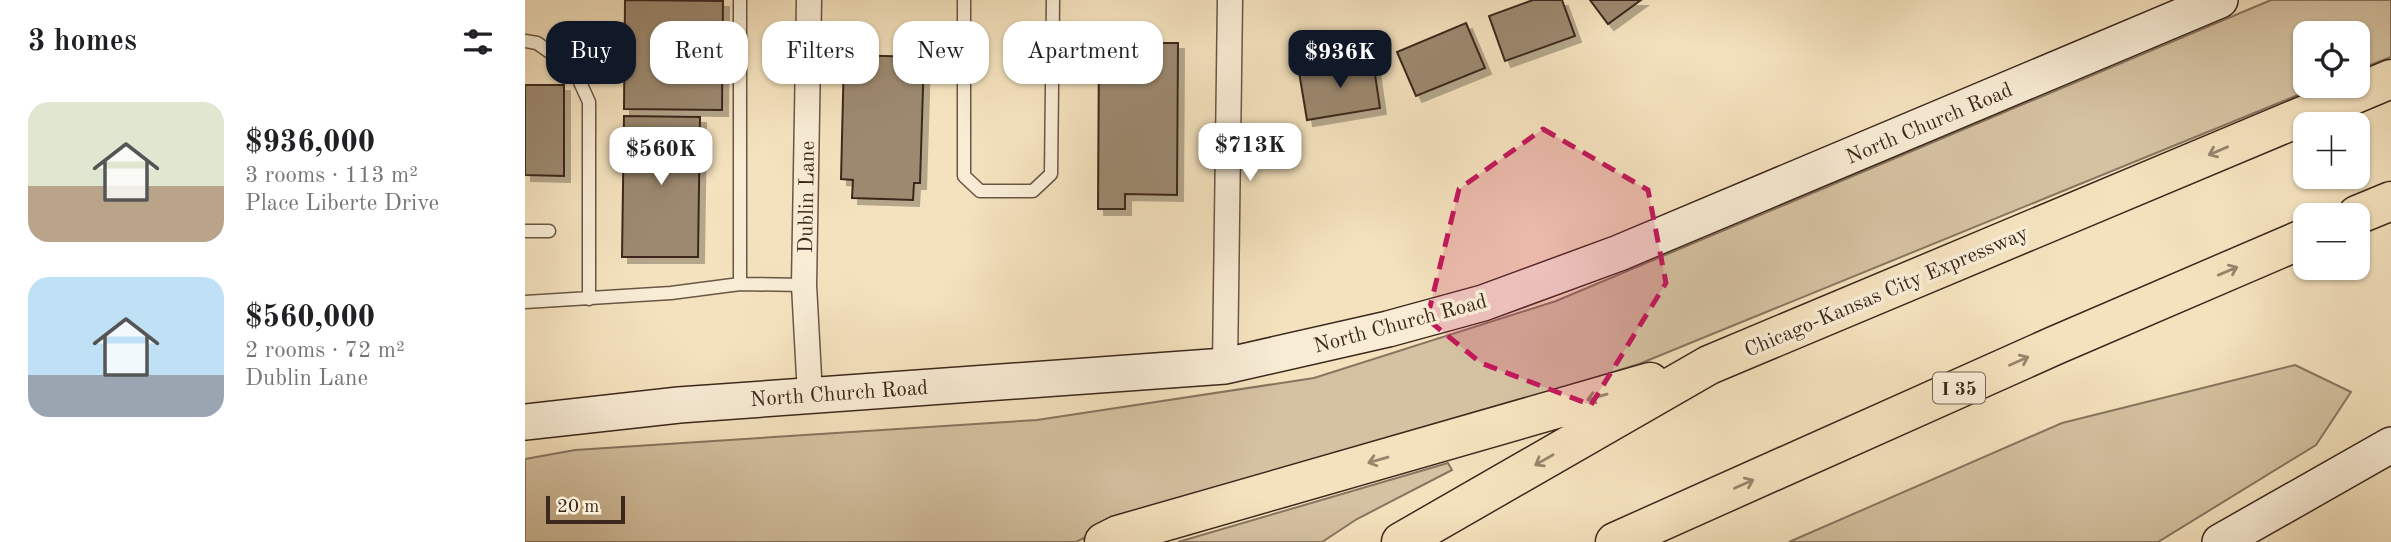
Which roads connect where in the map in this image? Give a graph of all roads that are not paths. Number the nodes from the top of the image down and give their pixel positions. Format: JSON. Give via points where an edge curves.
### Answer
{"nodes":[{"id":1,"x":740,"y":0,"type":"edge"},
{"id":2,"x":809,"y":0,"type":"edge"},
{"id":3,"x":964,"y":0,"type":"edge"},
{"id":4,"x":1053,"y":0,"type":"edge"},
{"id":5,"x":1230,"y":0,"type":"edge"},
{"id":6,"x":2220,"y":0,"type":"edge"},
{"id":7,"x":525,"y":41,"type":"edge"},
{"id":8,"x":2391,"y":79,"type":"edge"},
{"id":9,"x":2391,"y":201,"type":"edge"},
{"id":10,"x":2370,"y":210,"type":"edge"},
{"id":11,"x":525,"y":231,"type":"edge"},
{"id":12,"x":549,"y":231,"type":"dead end"},
{"id":13,"x":2293,"y":243,"type":"edge"},
{"id":14,"x":740,"y":284,"type":"junction"},
{"id":15,"x":804,"y":285,"type":"junction"},
{"id":16,"x":589,"y":299,"type":"junction"},
{"id":17,"x":525,"y":302,"type":"edge"},
{"id":18,"x":1709,"y":365,"type":"junction"},
{"id":19,"x":1225,"y":366,"type":"junction"},
{"id":20,"x":810,"y":395,"type":"junction"},
{"id":21,"x":525,"y":422,"type":"edge"},
{"id":22,"x":2391,"y":445,"type":"edge"},
{"id":23,"x":1711,"y":499,"type":"junction"},
{"id":24,"x":1104,"y":542,"type":"edge"},
{"id":25,"x":1401,"y":542,"type":"edge"},
{"id":26,"x":1615,"y":542,"type":"edge"},
{"id":27,"x":1647,"y":542,"type":"edge"},
{"id":28,"x":2220,"y":542,"type":"edge"}],
"edges":[{"from":1,"to":14,"type":"lane"},
{"from":2,"to":15,"type":"street","name":"Dublin Lane"},
{"from":3,"to":4,"type":"lane","via":[[964,176],[980,191],[1033,191],[1052,174]]},
{"from":5,"to":19,"type":"street"},
{"from":6,"to":19,"type":"main road","name":"North Church Road","via":[[1619,254],[1483,303]]},
{"from":7,"to":16,"type":"lane","via":[[537,43],[574,69],[589,102]]},
{"from":8,"to":18,"type":"highway","name":"Chicago-Kansas City Expressway","one_way":true},
{"from":9,"to":10,"type":"highway"},
{"from":11,"to":12,"type":"lane"},
{"from":23,"to":13,"type":"highway","number":"I 35","one_way":true},
{"from":14,"to":15,"type":"lane"},
{"from":14,"to":16,"type":"lane"},
{"from":15,"to":20,"type":"street","name":"Dublin Lane"},
{"from":16,"to":17,"type":"lane"},
{"from":18,"to":24,"type":"highway","one_way":true},
{"from":18,"to":25,"type":"highway","name":"Chicago-Kansas City Expressway","one_way":true},
{"from":19,"to":20,"type":"main road","name":"North Church Road"},
{"from":20,"to":21,"type":"main road","name":"North Church Road"},
{"from":22,"to":28,"type":"main road"},
{"from":23,"to":26,"type":"highway","number":"I 35"},
{"from":23,"to":27,"type":"highway"}]}
